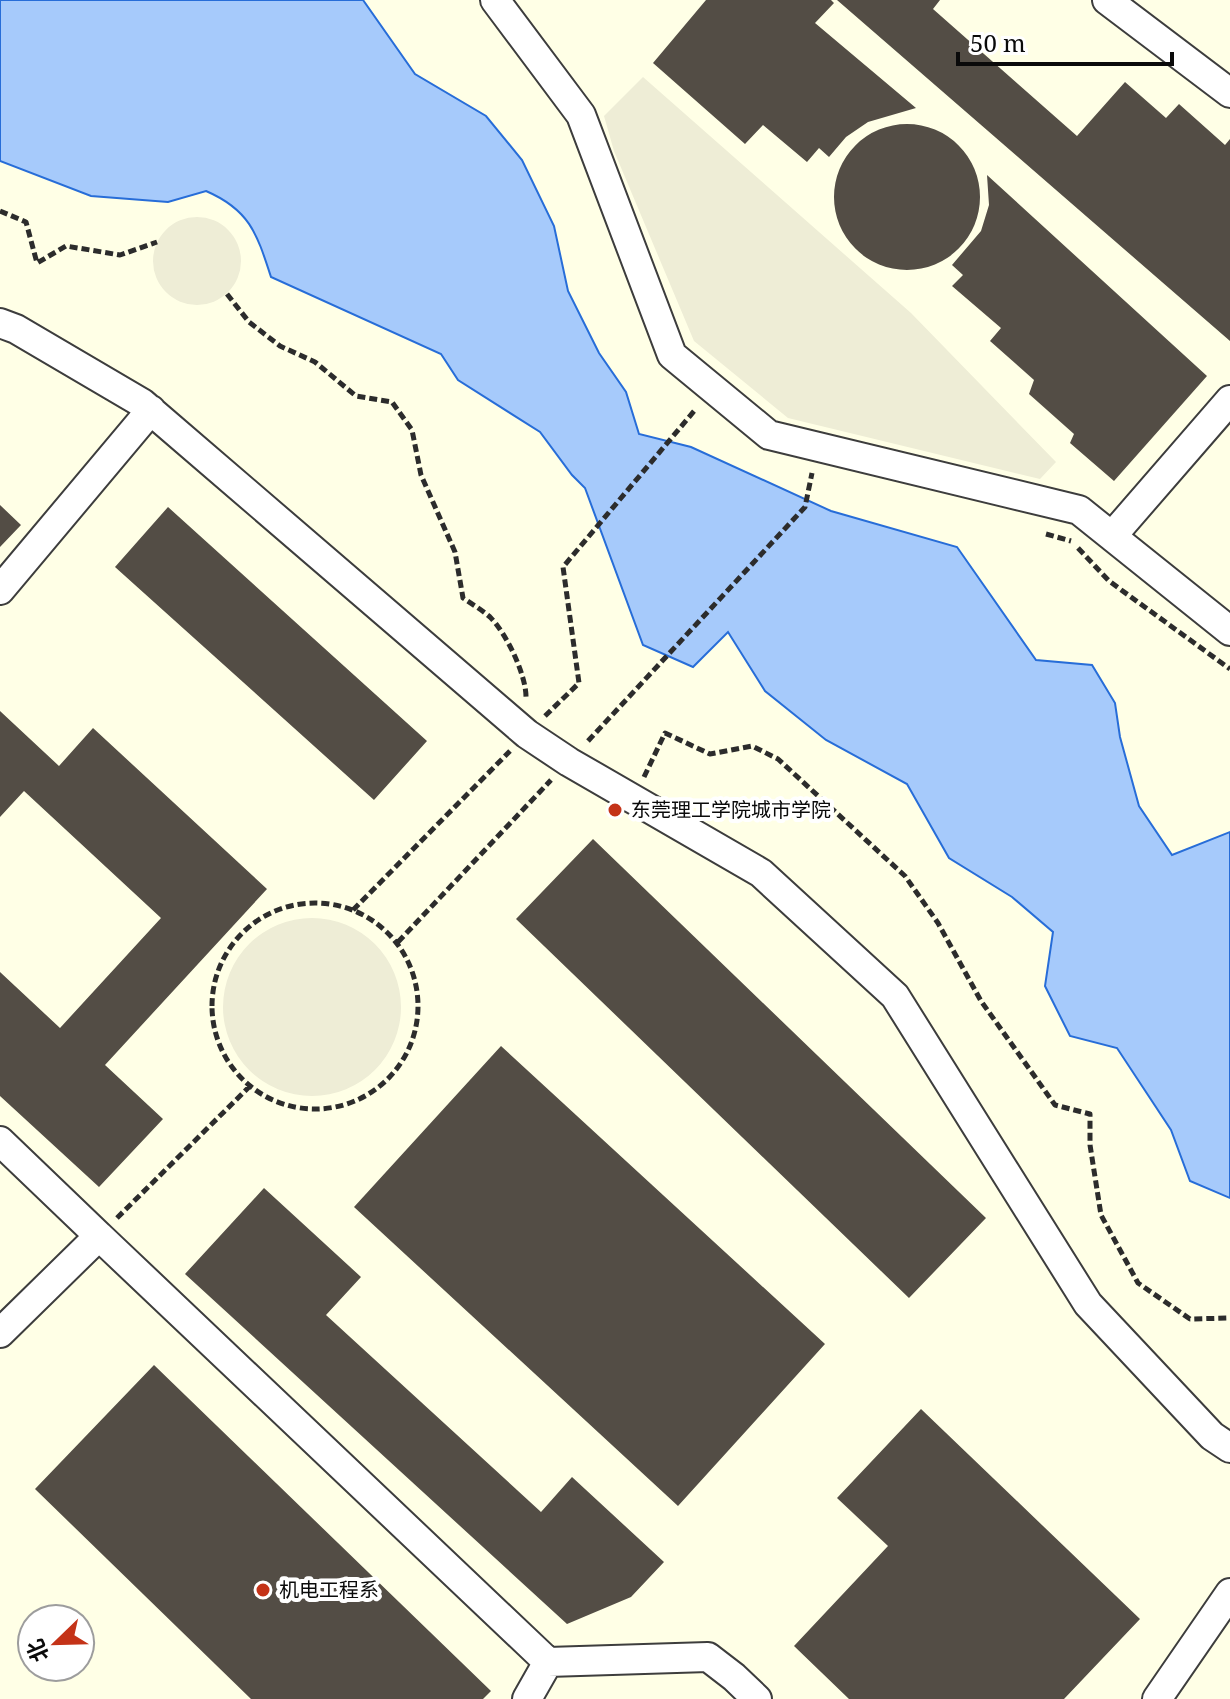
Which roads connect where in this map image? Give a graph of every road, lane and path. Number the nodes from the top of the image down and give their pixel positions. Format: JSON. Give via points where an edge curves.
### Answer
{"nodes":[{"id":1,"x":495,"y":0,"type":"edge"},
{"id":2,"x":1107,"y":0,"type":"edge"},
{"id":3,"x":1230,"y":93,"type":"edge"},
{"id":4,"x":0,"y":211,"type":"edge"},
{"id":5,"x":157,"y":242,"type":"dead end"},
{"id":6,"x":227,"y":294,"type":"dead end"},
{"id":7,"x":0,"y":323,"type":"edge"},
{"id":8,"x":713,"y":389,"type":"junction"},
{"id":9,"x":1230,"y":400,"type":"edge"},
{"id":10,"x":151,"y":410,"type":"junction"},
{"id":11,"x":815,"y":446,"type":"junction"},
{"id":12,"x":811,"y":475,"type":"junction"},
{"id":13,"x":822,"y":476,"type":"dead end"},
{"id":14,"x":1040,"y":532,"type":"dead end"},
{"id":15,"x":1112,"y":536,"type":"junction"},
{"id":16,"x":0,"y":590,"type":"edge"},
{"id":17,"x":1230,"y":631,"type":"edge"},
{"id":18,"x":1230,"y":669,"type":"edge"},
{"id":19,"x":527,"y":734,"type":"junction"},
{"id":20,"x":569,"y":762,"type":"junction"},
{"id":21,"x":630,"y":797,"type":"junction"},
{"id":22,"x":353,"y":910,"type":"junction"},
{"id":23,"x":398,"y":942,"type":"junction"},
{"id":24,"x":250,"y":1086,"type":"junction"},
{"id":25,"x":0,"y":1141,"type":"edge"},
{"id":26,"x":99,"y":1236,"type":"junction"},
{"id":27,"x":1230,"y":1318,"type":"edge"},
{"id":28,"x":0,"y":1333,"type":"edge"},
{"id":29,"x":1230,"y":1448,"type":"edge"},
{"id":30,"x":1230,"y":1593,"type":"edge"},
{"id":31,"x":548,"y":1662,"type":"junction"},
{"id":32,"x":527,"y":1699,"type":"edge"},
{"id":33,"x":757,"y":1699,"type":"edge"},
{"id":34,"x":1157,"y":1699,"type":"edge"}],
"edges":[{"from":1,"to":8,"type":"street","via":[[581,115],[672,355]]},
{"from":2,"to":3,"type":"street"},
{"from":4,"to":5,"type":"path","via":[[26,222],[37,263],[66,246],[120,255]]},
{"from":6,"to":19,"type":"path","via":[[249,322],[280,346],[315,362],[356,396],[392,402],[412,430],[421,475],[455,552],[463,598],[491,617],[515,653],[526,691]]},
{"from":7,"to":10,"type":"street"},
{"from":8,"to":11,"type":"street","via":[[769,435]]},
{"from":8,"to":19,"type":"path","via":[[563,567],[579,683]]},
{"from":9,"to":15,"type":"street"},
{"from":10,"to":16,"type":"street"},
{"from":10,"to":19,"type":"street"},
{"from":11,"to":12,"type":"path"},
{"from":11,"to":15,"type":"street","via":[[1079,510]]},
{"from":12,"to":13,"type":"path"},
{"from":12,"to":20,"type":"path","via":[[805,507]]},
{"from":14,"to":18,"type":"path","via":[[1070,540],[1109,581]]},
{"from":15,"to":17,"type":"street"},
{"from":19,"to":20,"type":"street"},
{"from":19,"to":22,"type":"path"},
{"from":20,"to":21,"type":"street"},
{"from":20,"to":23,"type":"path"},
{"from":21,"to":27,"type":"path","via":[[665,733],[710,754],[752,746],[778,759],[905,876],[981,1001],[1055,1105],[1090,1114],[1101,1215],[1138,1283],[1190,1319]]},
{"from":21,"to":29,"type":"street","via":[[761,873],[895,996],[1088,1304],[1212,1436]]},
{"from":22,"to":23,"type":"path","via":[[372,918]]},
{"from":22,"to":24,"type":"path","via":[[306,902],[274,909],[246,927],[225,952],[213,984],[212,1017],[220,1049]]},
{"from":23,"to":24,"type":"path","via":[[414,974],[419,1009],[412,1044],[394,1074],[367,1097],[334,1109],[298,1109]]},
{"from":24,"to":26,"type":"path"},
{"from":25,"to":26,"type":"street"},
{"from":26,"to":28,"type":"street"},
{"from":26,"to":31,"type":"street"},
{"from":30,"to":34,"type":"street"},
{"from":31,"to":32,"type":"street"},
{"from":31,"to":33,"type":"street","via":[[708,1657]]}]}
